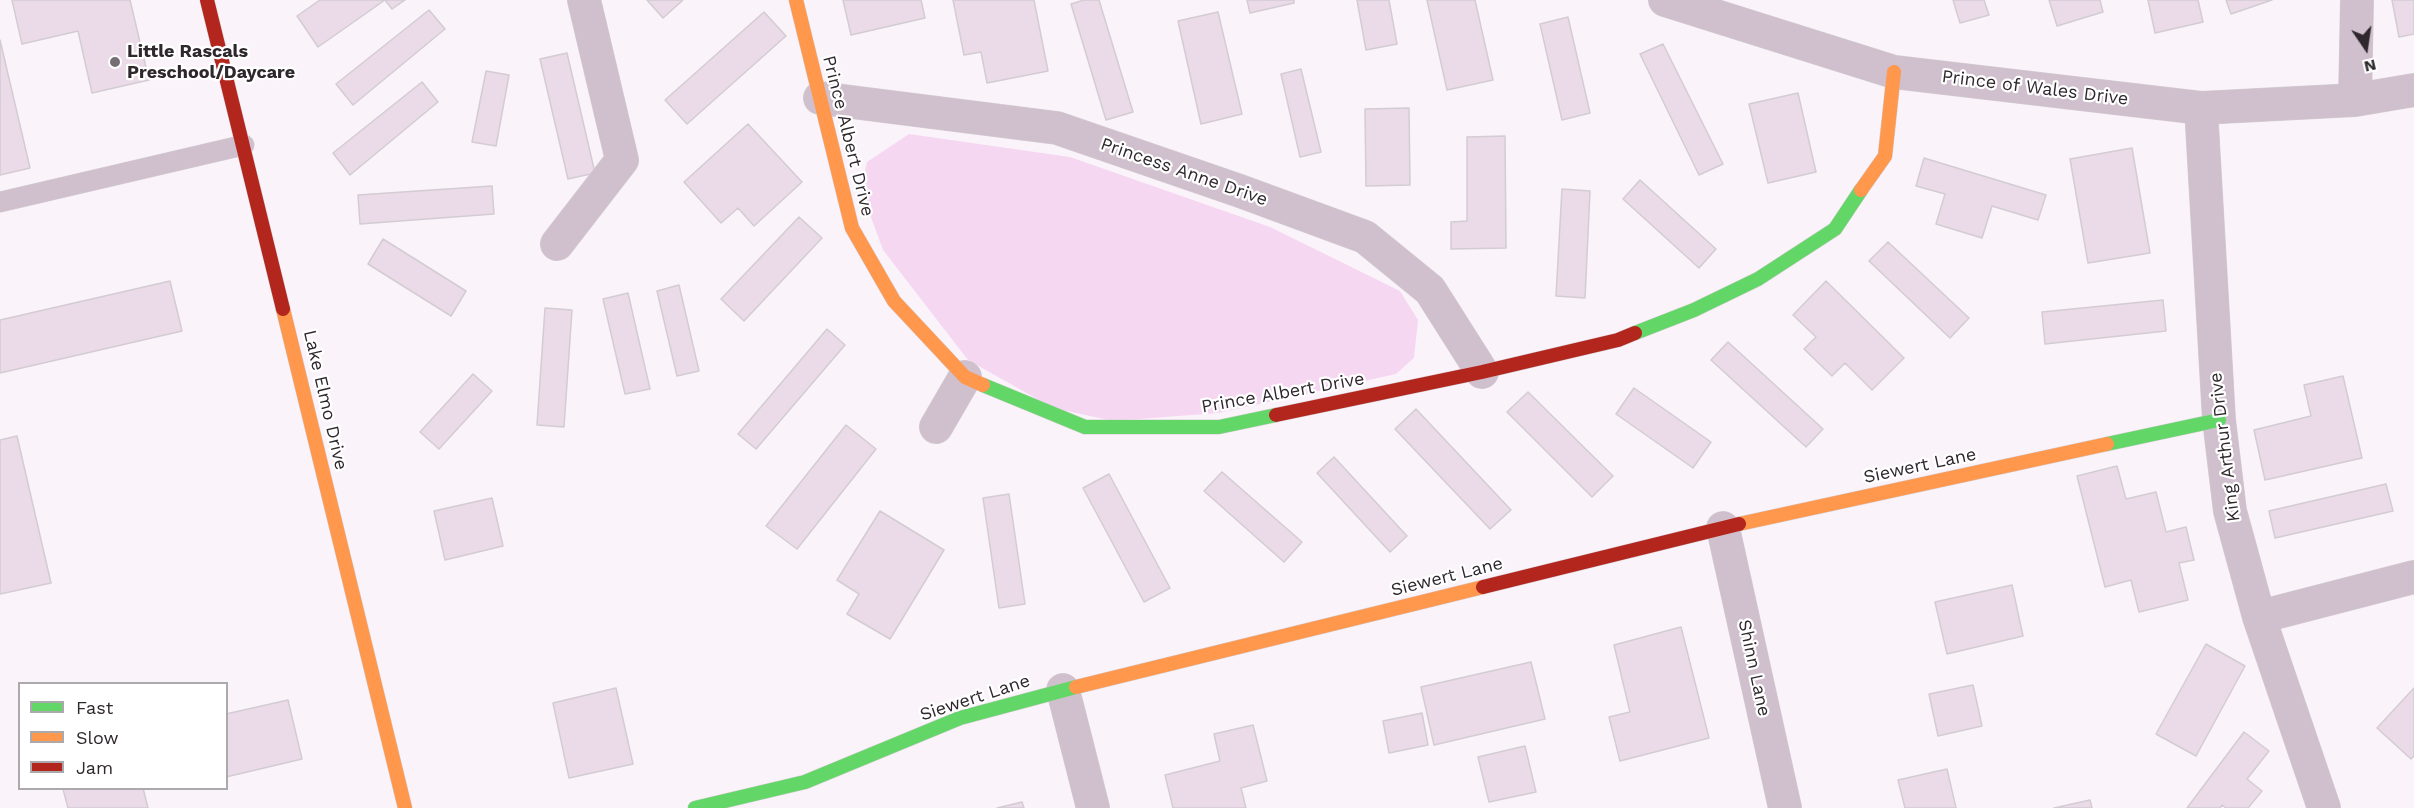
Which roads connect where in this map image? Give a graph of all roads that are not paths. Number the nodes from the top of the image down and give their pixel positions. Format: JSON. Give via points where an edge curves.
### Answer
{"nodes":[{"id":1,"x":207,"y":0,"type":"edge"},
{"id":2,"x":584,"y":0,"type":"edge"},
{"id":3,"x":796,"y":0,"type":"edge"},
{"id":4,"x":1665,"y":0,"type":"edge"},
{"id":5,"x":2357,"y":0,"type":"edge"},
{"id":6,"x":1894,"y":72,"type":"junction"},
{"id":7,"x":2414,"y":90,"type":"edge"},
{"id":8,"x":820,"y":98,"type":"junction"},
{"id":9,"x":2355,"y":100,"type":"junction"},
{"id":10,"x":2201,"y":108,"type":"junction"},
{"id":11,"x":244,"y":145,"type":"junction"},
{"id":12,"x":0,"y":202,"type":"edge"},
{"id":13,"x":557,"y":244,"type":"dead end"},
{"id":14,"x":1482,"y":372,"type":"junction"},
{"id":15,"x":965,"y":377,"type":"junction"},
{"id":16,"x":2219,"y":420,"type":"junction"},
{"id":17,"x":936,"y":427,"type":"dead end"},
{"id":18,"x":1723,"y":528,"type":"junction"},
{"id":19,"x":2414,"y":577,"type":"edge"},
{"id":20,"x":2259,"y":617,"type":"junction"},
{"id":21,"x":1063,"y":690,"type":"junction"},
{"id":22,"x":405,"y":808,"type":"edge"},
{"id":23,"x":695,"y":808,"type":"edge"},
{"id":24,"x":1093,"y":808,"type":"edge"},
{"id":25,"x":1785,"y":808,"type":"edge"},
{"id":26,"x":2324,"y":808,"type":"edge"}],
"edges":[{"from":1,"to":11,"type":"street","name":"Lake Elmo Drive"},
{"from":2,"to":13,"type":"street","via":[[622,160]]},
{"from":3,"to":8,"type":"street","name":"Prince Albert Drive"},
{"from":4,"to":6,"type":"street","name":"Prince of Wales Drive"},
{"from":5,"to":9,"type":"street"},
{"from":6,"to":10,"type":"street","name":"Prince of Wales Drive"},
{"from":6,"to":14,"type":"street","name":"Prince Albert Drive","via":[[1885,156],[1835,229],[1758,279],[1695,310],[1618,340]]},
{"from":7,"to":9,"type":"street","name":"Prince of Wales Drive"},
{"from":8,"to":14,"type":"street","name":"Princess Anne Drive","via":[[1057,128],[1365,237],[1430,290]]},
{"from":8,"to":15,"type":"street","name":"Prince Albert Drive","via":[[852,228],[894,301]]},
{"from":9,"to":10,"type":"street","name":"Prince of Wales Drive"},
{"from":10,"to":16,"type":"street","name":"King Arthur Drive"},
{"from":11,"to":12,"type":"lane"},
{"from":11,"to":22,"type":"street","name":"Lake Elmo Drive"},
{"from":14,"to":15,"type":"street","name":"Prince Albert Drive","via":[[1219,427],[1085,427]]},
{"from":15,"to":17,"type":"street"},
{"from":16,"to":18,"type":"street","name":"Siewert Lane"},
{"from":16,"to":20,"type":"street","name":"King Arthur Drive","via":[[2230,511]]},
{"from":18,"to":21,"type":"street","name":"Siewert Lane"},
{"from":18,"to":25,"type":"street","name":"Shinn Lane"},
{"from":19,"to":20,"type":"street"},
{"from":20,"to":26,"type":"street","name":"King Arthur Drive"},
{"from":21,"to":23,"type":"street","name":"Siewert Lane","via":[[960,718],[805,782]]},
{"from":21,"to":24,"type":"street"}]}
